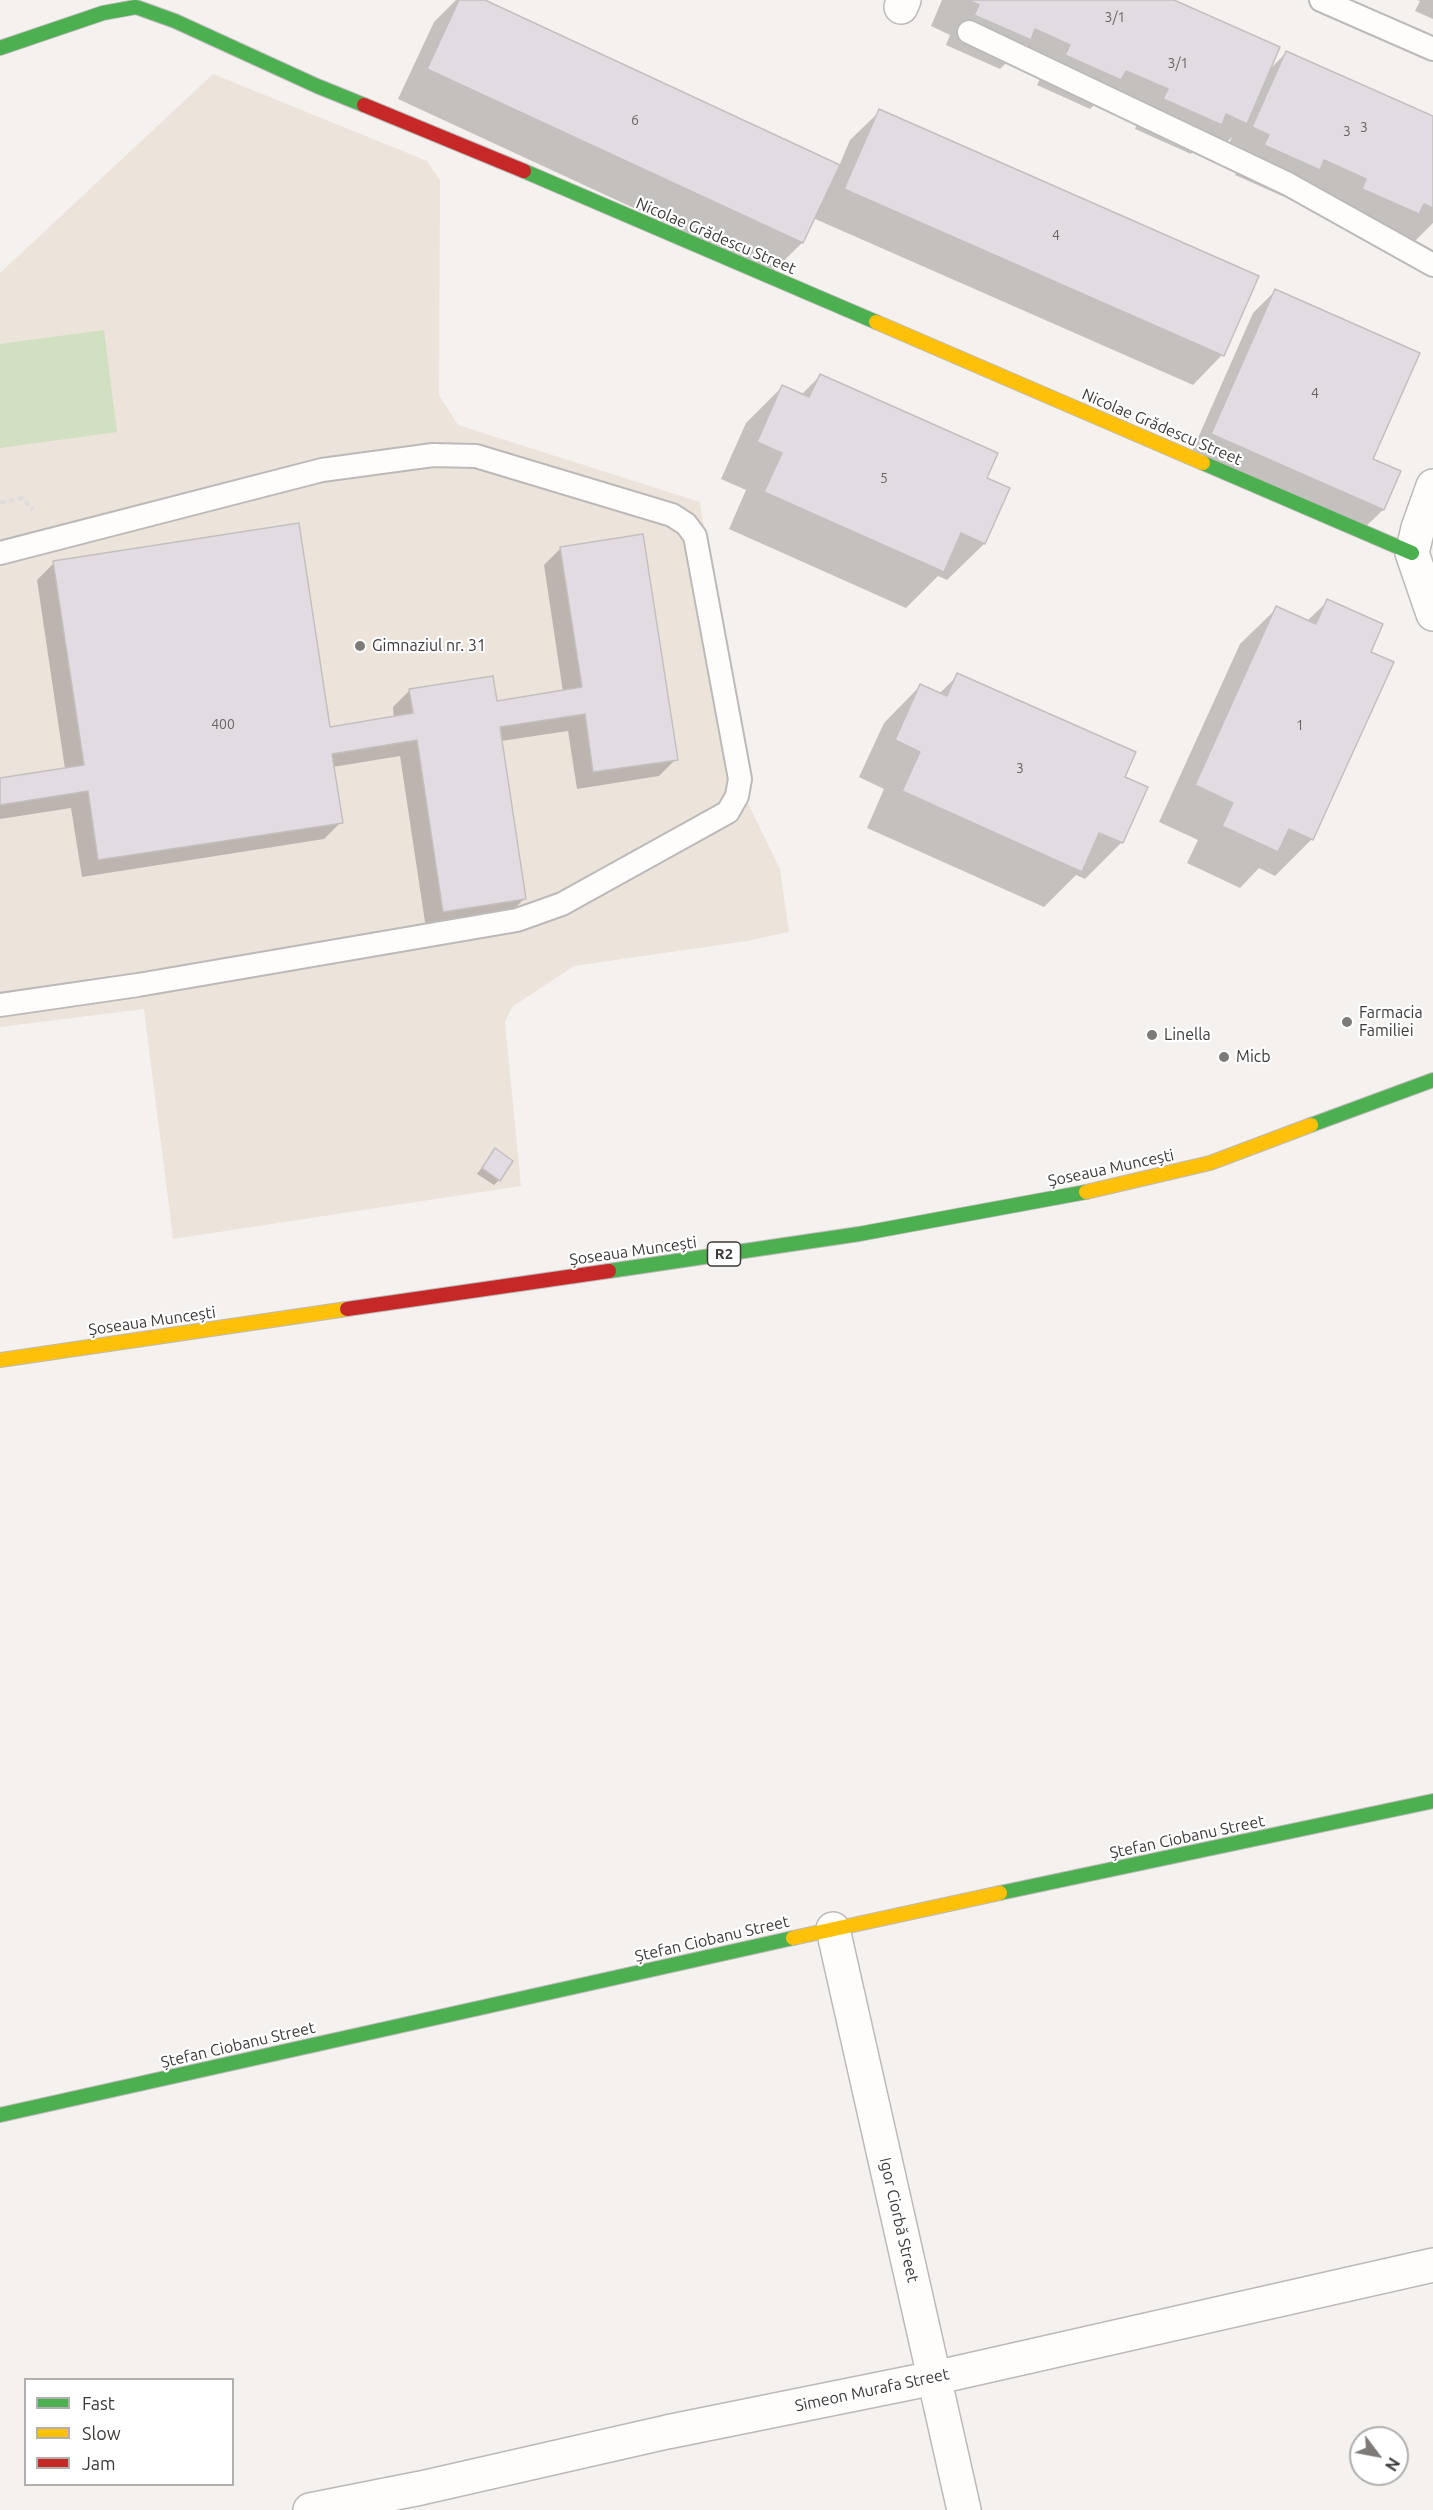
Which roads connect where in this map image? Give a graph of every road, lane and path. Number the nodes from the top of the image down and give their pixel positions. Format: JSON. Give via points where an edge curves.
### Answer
{"nodes":[{"id":1,"x":1321,"y":0,"type":"edge"},
{"id":2,"x":138,"y":3,"type":"edge"},
{"id":3,"x":969,"y":32,"type":"dead end"},
{"id":4,"x":0,"y":48,"type":"edge"},
{"id":5,"x":1433,"y":49,"type":"edge"},
{"id":6,"x":1433,"y":265,"type":"edge"},
{"id":7,"x":1433,"y":486,"type":"edge"},
{"id":8,"x":0,"y":553,"type":"edge"},
{"id":9,"x":1412,"y":553,"type":"junction"},
{"id":10,"x":1433,"y":614,"type":"edge"},
{"id":11,"x":0,"y":1005,"type":"edge"},
{"id":12,"x":1433,"y":1080,"type":"edge"},
{"id":13,"x":0,"y":1360,"type":"edge"},
{"id":14,"x":1433,"y":1801,"type":"edge"},
{"id":15,"x":833,"y":1929,"type":"junction"},
{"id":16,"x":0,"y":2115,"type":"edge"},
{"id":17,"x":1433,"y":2265,"type":"edge"},
{"id":18,"x":934,"y":2378,"type":"junction"},
{"id":19,"x":310,"y":2510,"type":"edge"},
{"id":20,"x":964,"y":2510,"type":"edge"}],
"edges":[{"from":1,"to":5,"type":"lane"},
{"from":2,"to":4,"type":"street","name":"Nicolae Grădescu Street"},
{"from":2,"to":9,"type":"street","name":"Nicolae Grădescu Street","via":[[317,86]]},
{"from":3,"to":6,"type":"lane","via":[[1288,184]]},
{"from":7,"to":9,"type":"street"},
{"from":8,"to":11,"type":"lane","via":[[322,470],[434,455],[476,456],[650,508],[679,519],[695,536],[740,779],[728,812],[562,904],[517,920]]},
{"from":9,"to":10,"type":"street"},
{"from":12,"to":13,"type":"street","name":"Șoseaua Muncești","number":"R2","via":[[1210,1163],[1110,1187],[859,1234]]},
{"from":14,"to":15,"type":"street","name":"Ștefan Ciobanu Street"},
{"from":15,"to":16,"type":"street","name":"Ștefan Ciobanu Street"},
{"from":15,"to":18,"type":"street","name":"Igor Ciorbă Street"},
{"from":17,"to":18,"type":"street","name":"Simeon Murafa Street"},
{"from":18,"to":19,"type":"street","name":"Simeon Murafa Street"},
{"from":18,"to":20,"type":"street","name":"Igor Ciorbă Street"}]}
